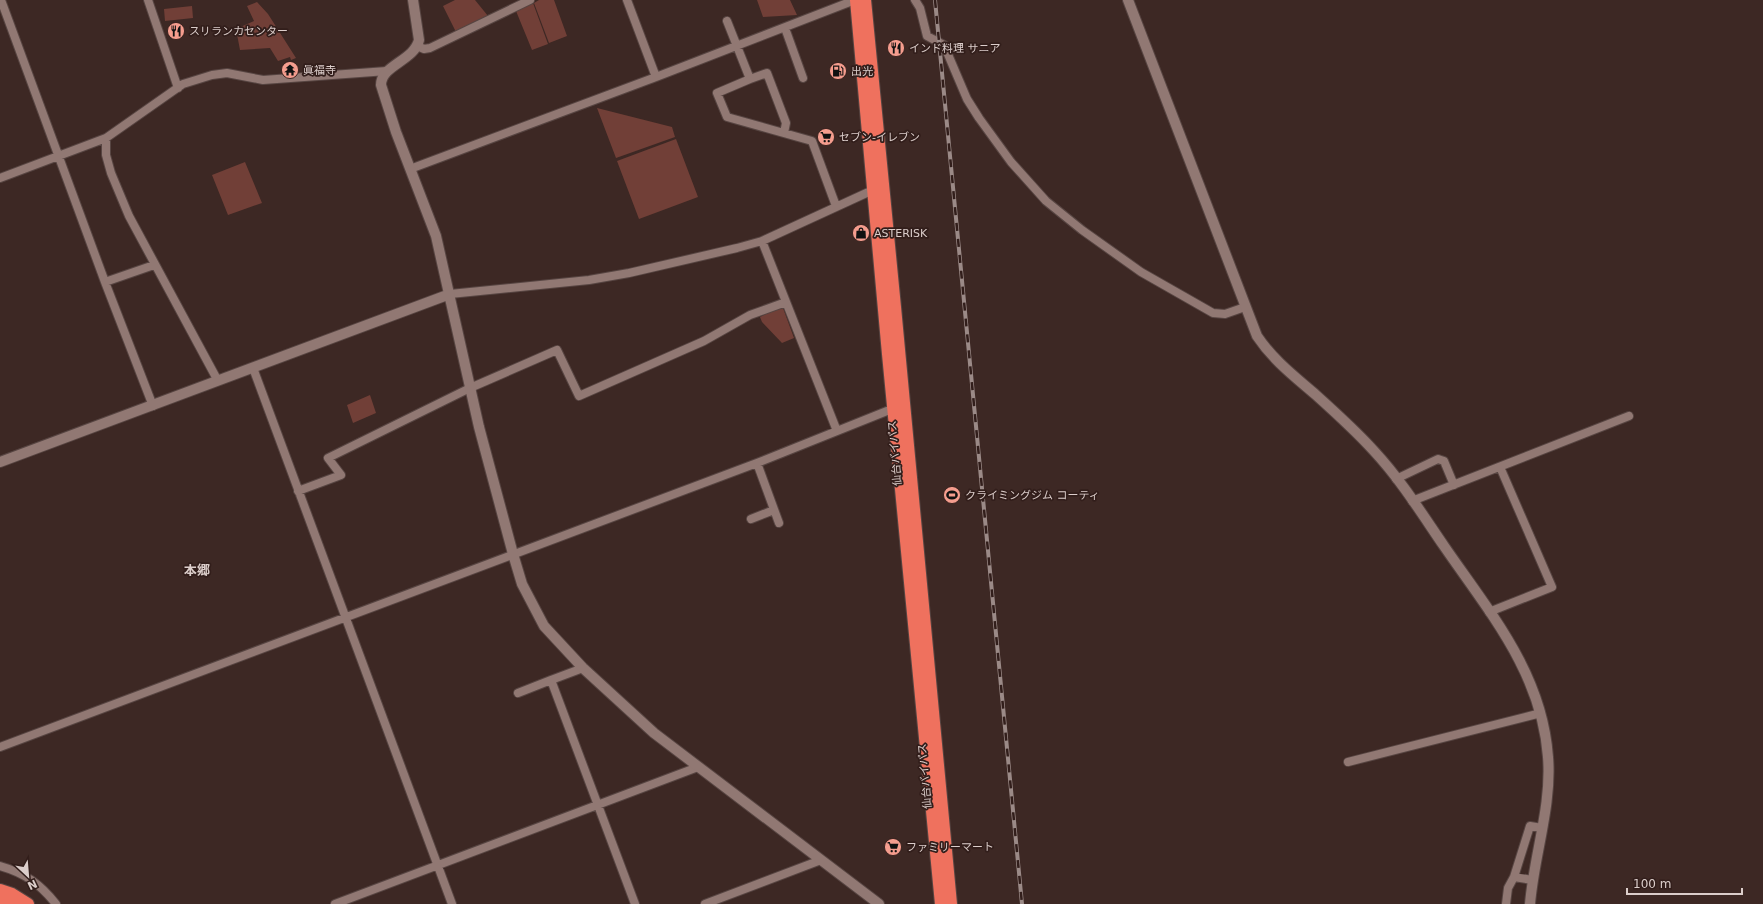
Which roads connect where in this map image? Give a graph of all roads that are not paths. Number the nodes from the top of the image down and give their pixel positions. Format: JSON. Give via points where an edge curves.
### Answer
{"nodes":[{"id":1,"x":1,"y":0,"type":"edge"},
{"id":2,"x":148,"y":0,"type":"edge"},
{"id":3,"x":412,"y":0,"type":"edge"},
{"id":4,"x":530,"y":0,"type":"edge"},
{"id":5,"x":627,"y":0,"type":"edge"},
{"id":6,"x":855,"y":0,"type":"edge"},
{"id":7,"x":865,"y":0,"type":"edge"},
{"id":8,"x":915,"y":0,"type":"edge"},
{"id":9,"x":1128,"y":0,"type":"edge"},
{"id":10,"x":727,"y":21,"type":"dead end"},
{"id":11,"x":784,"y":28,"type":"junction"},
{"id":12,"x":417,"y":46,"type":"junction"},
{"id":13,"x":737,"y":46,"type":"junction"},
{"id":14,"x":387,"y":71,"type":"junction"},
{"id":15,"x":656,"y":77,"type":"junction"},
{"id":16,"x":803,"y":78,"type":"dead end"},
{"id":17,"x":750,"y":79,"type":"junction"},
{"id":18,"x":178,"y":88,"type":"junction"},
{"id":19,"x":784,"y":133,"type":"junction"},
{"id":20,"x":106,"y":138,"type":"junction"},
{"id":21,"x":58,"y":156,"type":"junction"},
{"id":22,"x":410,"y":169,"type":"junction"},
{"id":23,"x":0,"y":178,"type":"edge"},
{"id":24,"x":873,"y":190,"type":"junction"},
{"id":25,"x":836,"y":206,"type":"junction"},
{"id":26,"x":762,"y":241,"type":"junction"},
{"id":27,"x":154,"y":265,"type":"junction"},
{"id":28,"x":105,"y":282,"type":"junction"},
{"id":29,"x":450,"y":294,"type":"junction"},
{"id":30,"x":786,"y":302,"type":"junction"},
{"id":31,"x":1245,"y":307,"type":"junction"},
{"id":32,"x":253,"y":368,"type":"junction"},
{"id":33,"x":218,"y":381,"type":"junction"},
{"id":34,"x":470,"y":388,"type":"junction"},
{"id":35,"x":153,"y":406,"type":"junction"},
{"id":36,"x":899,"y":409,"type":"junction"},
{"id":37,"x":1629,"y":416,"type":"dead end"},
{"id":38,"x":837,"y":431,"type":"junction"},
{"id":39,"x":0,"y":462,"type":"edge"},
{"id":40,"x":757,"y":463,"type":"junction"},
{"id":41,"x":1500,"y":467,"type":"junction"},
{"id":42,"x":1396,"y":479,"type":"junction"},
{"id":43,"x":1454,"y":485,"type":"junction"},
{"id":44,"x":298,"y":490,"type":"junction"},
{"id":45,"x":1412,"y":501,"type":"junction"},
{"id":46,"x":774,"y":510,"type":"junction"},
{"id":47,"x":751,"y":519,"type":"dead end"},
{"id":48,"x":779,"y":524,"type":"dead end"},
{"id":49,"x":513,"y":554,"type":"junction"},
{"id":50,"x":1489,"y":612,"type":"junction"},
{"id":51,"x":344,"y":617,"type":"junction"},
{"id":52,"x":583,"y":668,"type":"junction"},
{"id":53,"x":551,"y":680,"type":"junction"},
{"id":54,"x":518,"y":693,"type":"dead end"},
{"id":55,"x":1541,"y":713,"type":"junction"},
{"id":56,"x":0,"y":747,"type":"edge"},
{"id":57,"x":1348,"y":762,"type":"dead end"},
{"id":58,"x":698,"y":767,"type":"junction"},
{"id":59,"x":598,"y":804,"type":"junction"},
{"id":60,"x":1542,"y":828,"type":"junction"},
{"id":61,"x":821,"y":860,"type":"junction"},
{"id":62,"x":0,"y":866,"type":"edge"},
{"id":63,"x":438,"y":866,"type":"junction"},
{"id":64,"x":1514,"y":877,"type":"junction"},
{"id":65,"x":1532,"y":880,"type":"junction"},
{"id":66,"x":0,"y":890,"type":"edge"},
{"id":67,"x":0,"y":900,"type":"edge"},
{"id":68,"x":12,"y":904,"type":"edge"},
{"id":69,"x":28,"y":904,"type":"edge"},
{"id":70,"x":56,"y":904,"type":"edge"},
{"id":71,"x":335,"y":904,"type":"edge"},
{"id":72,"x":452,"y":904,"type":"edge"},
{"id":73,"x":635,"y":904,"type":"edge"},
{"id":74,"x":705,"y":904,"type":"edge"},
{"id":75,"x":879,"y":904,"type":"edge"},
{"id":76,"x":941,"y":904,"type":"edge"},
{"id":77,"x":951,"y":904,"type":"edge"},
{"id":78,"x":1506,"y":904,"type":"edge"},
{"id":79,"x":1530,"y":904,"type":"edge"}],
"edges":[{"from":1,"to":21,"type":"street"},
{"from":2,"to":18,"type":"street"},
{"from":3,"to":12,"type":"street","via":[[419,40]]},
{"from":4,"to":12,"type":"street","via":[[430,48]]},
{"from":5,"to":15,"type":"street"},
{"from":6,"to":11,"type":"street"},
{"from":6,"to":24,"type":"highway","name":"仙台バイパス"},
{"from":7,"to":36,"type":"highway","name":"仙台バイパス"},
{"from":8,"to":31,"type":"street","via":[[920,8],[927,36],[944,45],[967,99],[979,118],[1011,162],[1046,201],[1076,226],[1141,272],[1213,313],[1225,314]]},
{"from":9,"to":31,"type":"street"},
{"from":10,"to":13,"type":"street"},
{"from":11,"to":13,"type":"street"},
{"from":11,"to":16,"type":"street"},
{"from":12,"to":14,"type":"street","via":[[413,53]]},
{"from":13,"to":15,"type":"street"},
{"from":13,"to":17,"type":"street"},
{"from":14,"to":18,"type":"street","via":[[263,80],[227,73],[193,80]]},
{"from":14,"to":22,"type":"street","via":[[381,85]]},
{"from":15,"to":22,"type":"street"},
{"from":17,"to":19,"type":"street","via":[[766,73],[786,123]]},
{"from":17,"to":19,"type":"street","via":[[717,93],[727,117]]},
{"from":18,"to":20,"type":"street"},
{"from":19,"to":25,"type":"street","via":[[812,141]]},
{"from":20,"to":21,"type":"street"},
{"from":20,"to":27,"type":"street","via":[[106,155],[111,173]]},
{"from":21,"to":23,"type":"street"},
{"from":21,"to":28,"type":"street"},
{"from":22,"to":29,"type":"street","via":[[436,236]]},
{"from":24,"to":25,"type":"street"},
{"from":24,"to":36,"type":"highway","name":"仙台バイパス"},
{"from":25,"to":26,"type":"street"},
{"from":26,"to":29,"type":"street","via":[[688,260],[589,280]]},
{"from":26,"to":30,"type":"street"},
{"from":27,"to":28,"type":"street"},
{"from":27,"to":33,"type":"street"},
{"from":28,"to":35,"type":"street"},
{"from":29,"to":32,"type":"street"},
{"from":29,"to":34,"type":"street"},
{"from":30,"to":34,"type":"street","via":[[750,315],[704,342],[579,396],[557,350]]},
{"from":30,"to":38,"type":"street"},
{"from":31,"to":42,"type":"street","via":[[1257,336],[1267,351],[1350,425],[1376,452]]},
{"from":32,"to":33,"type":"street"},
{"from":32,"to":44,"type":"street"},
{"from":33,"to":35,"type":"street"},
{"from":34,"to":44,"type":"street","via":[[328,458],[341,475]]},
{"from":34,"to":49,"type":"street"},
{"from":35,"to":39,"type":"street"},
{"from":36,"to":38,"type":"street"},
{"from":36,"to":76,"type":"highway","name":"仙台バイパス"},
{"from":36,"to":77,"type":"highway","name":"仙台バイパス"},
{"from":37,"to":41,"type":"street"},
{"from":38,"to":40,"type":"street"},
{"from":40,"to":46,"type":"street"},
{"from":40,"to":49,"type":"street"},
{"from":41,"to":43,"type":"street"},
{"from":41,"to":50,"type":"street","via":[[1552,587]]},
{"from":42,"to":43,"type":"street","via":[[1438,459],[1444,461]]},
{"from":42,"to":45,"type":"street"},
{"from":43,"to":45,"type":"street"},
{"from":44,"to":51,"type":"street"},
{"from":45,"to":50,"type":"street"},
{"from":46,"to":47,"type":"street"},
{"from":46,"to":48,"type":"street"},
{"from":49,"to":51,"type":"street"},
{"from":49,"to":52,"type":"street","via":[[522,584],[544,626]]},
{"from":50,"to":55,"type":"street","via":[[1518,655],[1539,702]]},
{"from":51,"to":56,"type":"street"},
{"from":51,"to":63,"type":"street"},
{"from":52,"to":53,"type":"street"},
{"from":52,"to":58,"type":"street","via":[[654,733]]},
{"from":53,"to":54,"type":"street"},
{"from":53,"to":59,"type":"street"},
{"from":55,"to":57,"type":"street"},
{"from":55,"to":60,"type":"street","via":[[1546,734],[1549,778]]},
{"from":58,"to":59,"type":"street"},
{"from":58,"to":61,"type":"street"},
{"from":59,"to":63,"type":"street"},
{"from":59,"to":73,"type":"street"},
{"from":60,"to":64,"type":"street","via":[[1530,826]]},
{"from":60,"to":65,"type":"street"},
{"from":61,"to":74,"type":"street"},
{"from":61,"to":75,"type":"street"},
{"from":62,"to":70,"type":"street","via":[[37,883]]},
{"from":63,"to":71,"type":"street"},
{"from":63,"to":72,"type":"street"},
{"from":64,"to":65,"type":"street"},
{"from":64,"to":78,"type":"street","via":[[1508,888]]},
{"from":65,"to":79,"type":"street"},
{"from":66,"to":69,"type":"highway"},
{"from":67,"to":68,"type":"highway"}]}
